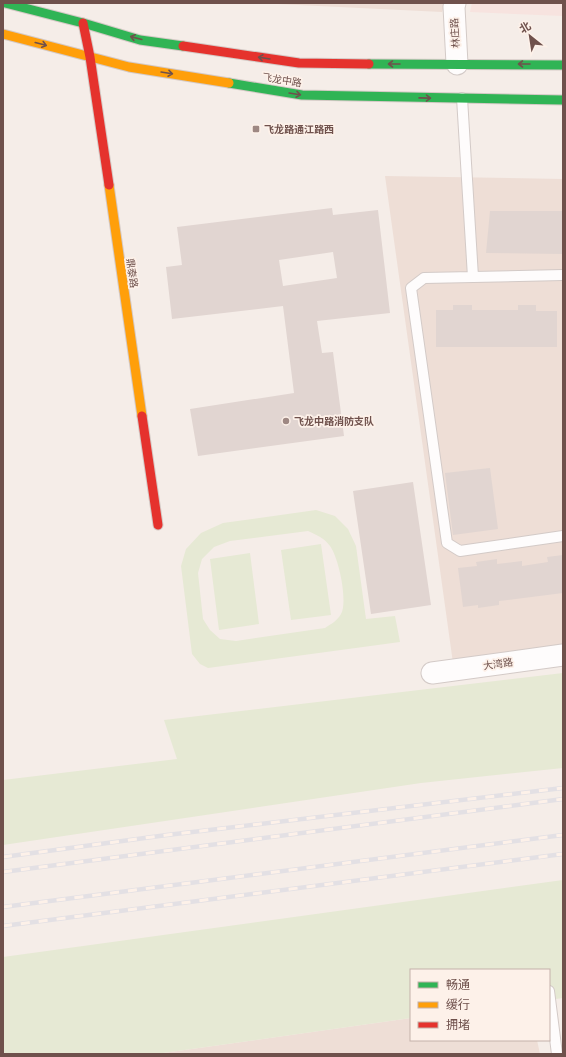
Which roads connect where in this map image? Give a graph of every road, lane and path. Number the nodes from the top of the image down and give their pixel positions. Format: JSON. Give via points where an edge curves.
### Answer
{"nodes":[{"id":1,"x":5,"y":3,"type":"edge"},
{"id":2,"x":455,"y":3,"type":"edge"},
{"id":3,"x":83,"y":23,"type":"junction"},
{"id":4,"x":3,"y":34,"type":"edge"},
{"id":5,"x":90,"y":57,"type":"junction"},
{"id":6,"x":457,"y":64,"type":"junction"},
{"id":7,"x":563,"y":65,"type":"edge"},
{"id":8,"x":462,"y":98,"type":"junction"},
{"id":9,"x":563,"y":100,"type":"edge"},
{"id":10,"x":563,"y":276,"type":"edge"},
{"id":11,"x":473,"y":277,"type":"junction"},
{"id":12,"x":158,"y":525,"type":"dead end"},
{"id":13,"x":563,"y":536,"type":"edge"},
{"id":14,"x":563,"y":655,"type":"edge"},
{"id":15,"x":432,"y":673,"type":"dead end"},
{"id":16,"x":550,"y":999,"type":"edge"},
{"id":17,"x":557,"y":1054,"type":"edge"}],
"edges":[{"from":1,"to":3,"type":"main road","name":"飞龙中路"},
{"from":2,"to":6,"type":"street","name":"林庄路"},
{"from":3,"to":5,"type":"main road","name":"鼎泰路"},
{"from":6,"to":3,"type":"main road","name":"飞龙中路","one_way":true,"via":[[299,63],[140,40]]},
{"from":4,"to":5,"type":"main road","name":"飞龙中路","one_way":true},
{"from":5,"to":8,"type":"main road","name":"飞龙中路","one_way":true,"via":[[129,67],[302,95]]},
{"from":5,"to":12,"type":"main road","name":"鼎泰路"},
{"from":7,"to":6,"type":"main road","name":"飞龙中路","one_way":true},
{"from":8,"to":9,"type":"main road","name":"飞龙中路"},
{"from":8,"to":11,"type":"lane"},
{"from":10,"to":11,"type":"lane"},
{"from":11,"to":13,"type":"lane","via":[[424,278],[411,288],[447,543],[460,551]]},
{"from":14,"to":15,"type":"street","name":"大湾路"},
{"from":16,"to":17,"type":"lane"}]}
